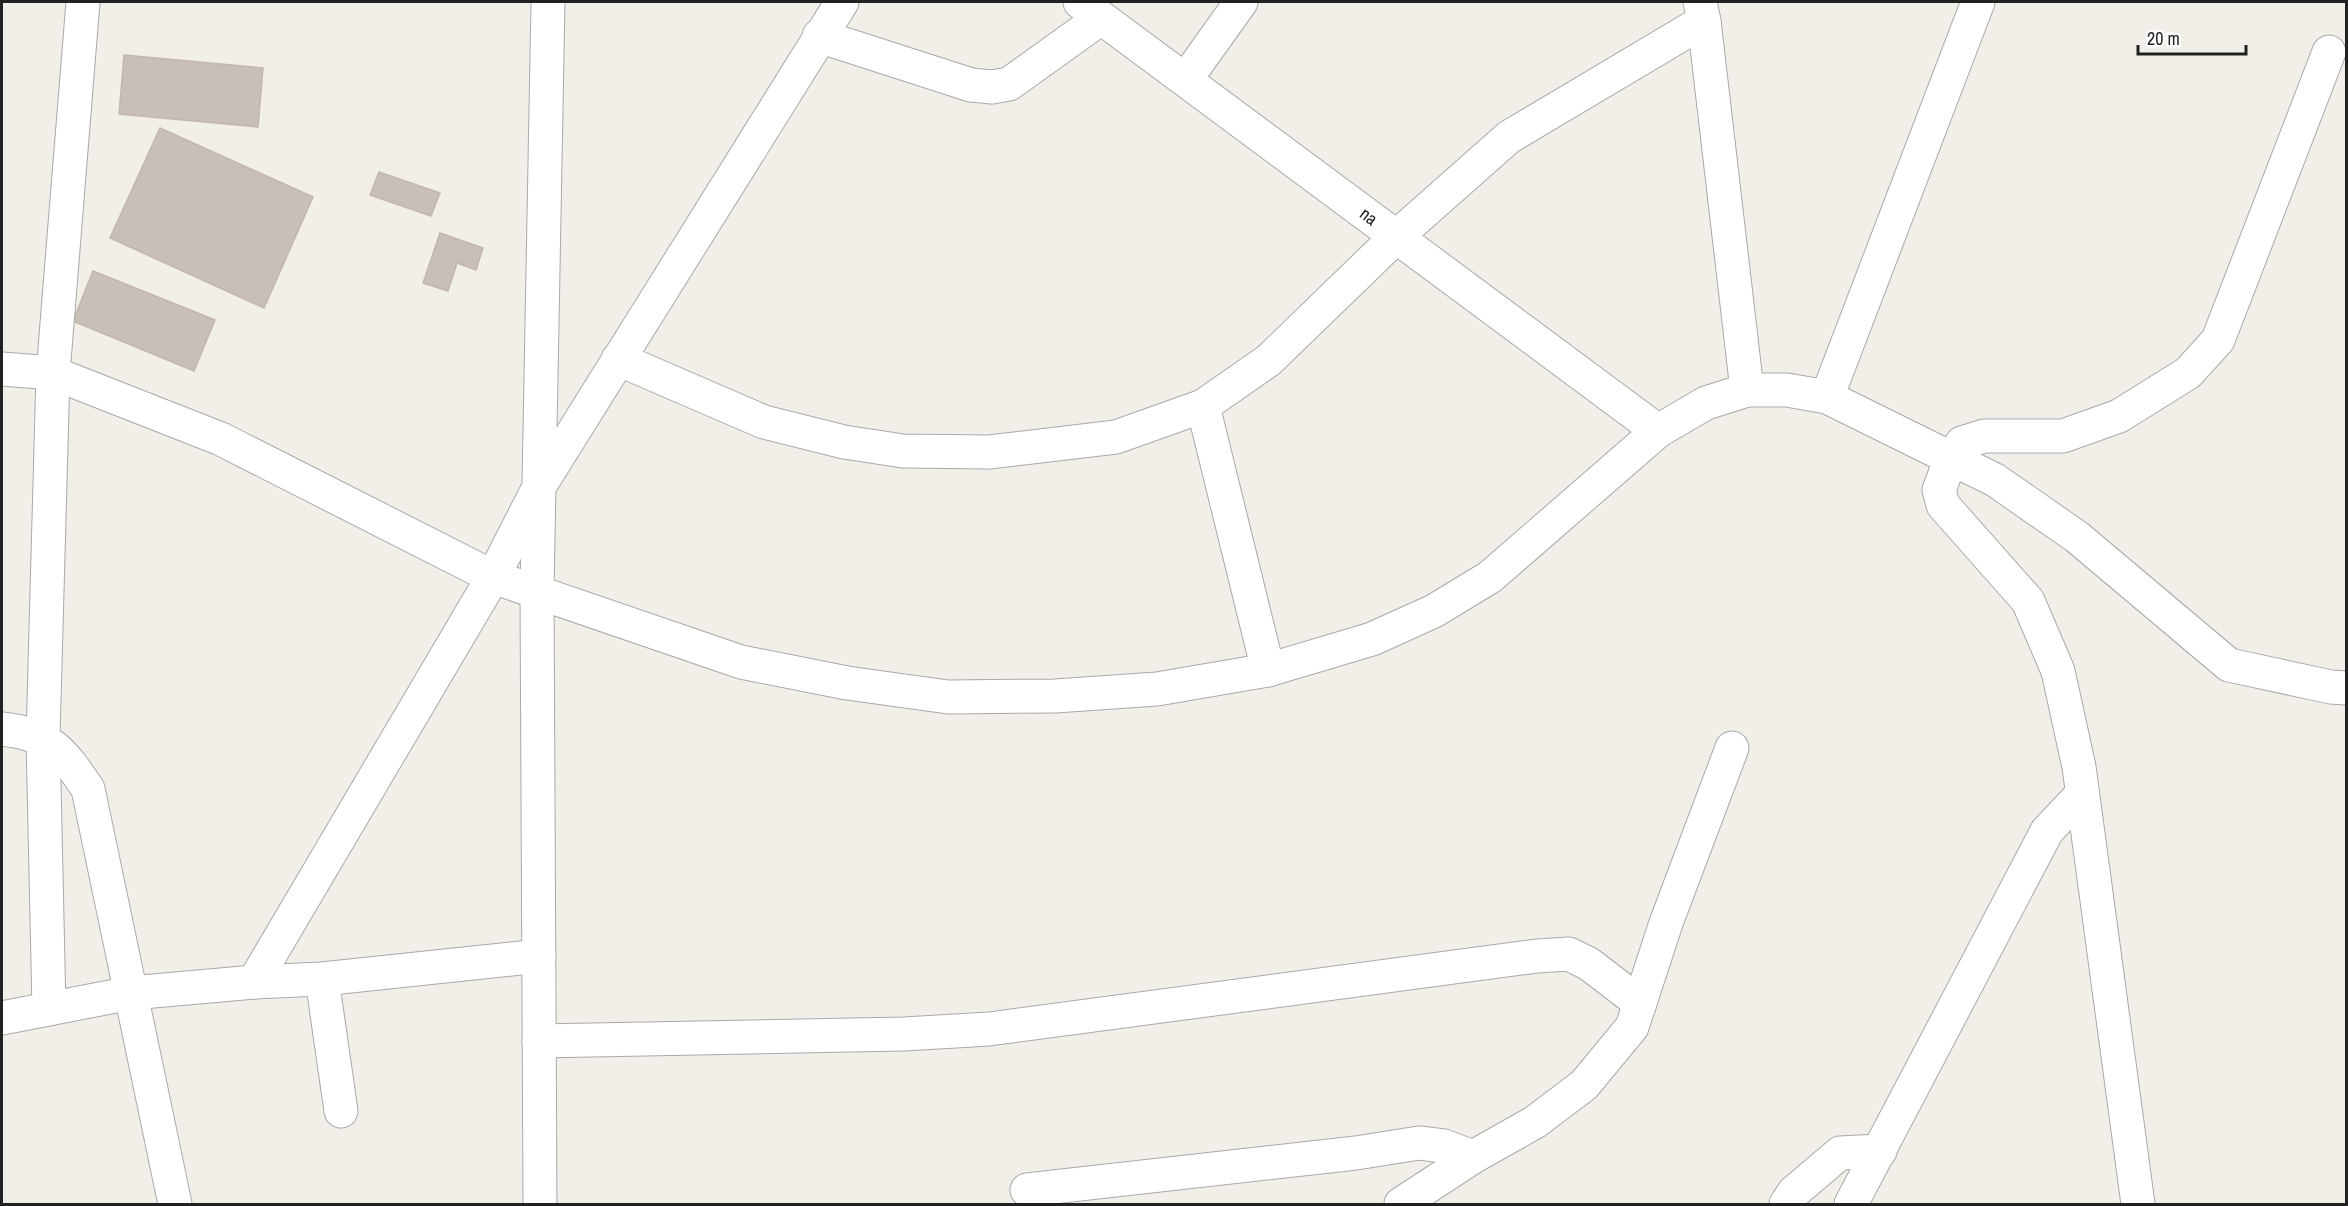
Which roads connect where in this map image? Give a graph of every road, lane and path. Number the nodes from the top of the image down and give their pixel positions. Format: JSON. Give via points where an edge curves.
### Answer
{"nodes":[{"id":1,"x":83,"y":2,"type":"edge"},
{"id":2,"x":548,"y":2,"type":"edge"},
{"id":3,"x":842,"y":2,"type":"edge"},
{"id":4,"x":1241,"y":2,"type":"edge"},
{"id":5,"x":1978,"y":2,"type":"edge"},
{"id":6,"x":1091,"y":10,"type":"edge"},
{"id":7,"x":1702,"y":11,"type":"edge"},
{"id":8,"x":819,"y":36,"type":"junction"},
{"id":9,"x":2329,"y":52,"type":"dead end"},
{"id":10,"x":1185,"y":79,"type":"junction"},
{"id":11,"x":1396,"y":237,"type":"junction"},
{"id":12,"x":618,"y":359,"type":"junction"},
{"id":13,"x":2,"y":369,"type":"edge"},
{"id":14,"x":52,"y":373,"type":"junction"},
{"id":15,"x":1747,"y":390,"type":"junction"},
{"id":16,"x":1827,"y":397,"type":"junction"},
{"id":17,"x":1203,"y":406,"type":"junction"},
{"id":18,"x":1658,"y":431,"type":"junction"},
{"id":19,"x":1951,"y":458,"type":"junction"},
{"id":20,"x":539,"y":487,"type":"junction"},
{"id":21,"x":493,"y":577,"type":"junction"},
{"id":22,"x":537,"y":592,"type":"junction"},
{"id":23,"x":1268,"y":670,"type":"junction"},
{"id":24,"x":2346,"y":688,"type":"edge"},
{"id":25,"x":2,"y":729,"type":"edge"},
{"id":26,"x":43,"y":738,"type":"junction"},
{"id":27,"x":1732,"y":748,"type":"dead end"},
{"id":28,"x":2082,"y":794,"type":"junction"},
{"id":29,"x":538,"y":956,"type":"junction"},
{"id":30,"x":322,"y":979,"type":"junction"},
{"id":31,"x":254,"y":982,"type":"junction"},
{"id":32,"x":131,"y":993,"type":"junction"},
{"id":33,"x":1641,"y":1003,"type":"junction"},
{"id":34,"x":49,"y":1010,"type":"junction"},
{"id":35,"x":2,"y":1018,"type":"edge"},
{"id":36,"x":539,"y":1041,"type":"junction"},
{"id":37,"x":341,"y":1112,"type":"dead end"},
{"id":38,"x":1880,"y":1151,"type":"junction"},
{"id":39,"x":1473,"y":1157,"type":"junction"},
{"id":40,"x":1028,"y":1190,"type":"dead end"},
{"id":41,"x":176,"y":1204,"type":"edge"},
{"id":42,"x":540,"y":1204,"type":"edge"},
{"id":43,"x":1401,"y":1204,"type":"edge"},
{"id":44,"x":1786,"y":1204,"type":"edge"},
{"id":45,"x":1851,"y":1204,"type":"edge"},
{"id":46,"x":2138,"y":1204,"type":"edge"}],
"edges":[{"from":1,"to":14,"type":"street"},
{"from":2,"to":20,"type":"street"},
{"from":3,"to":8,"type":"street"},
{"from":4,"to":10,"type":"street"},
{"from":5,"to":16,"type":"street"},
{"from":6,"to":8,"type":"street","via":[[1009,84],[992,87],[971,85]]},
{"from":6,"to":10,"type":"street","name":"na"},
{"from":7,"to":11,"type":"street","via":[[1509,137]]},
{"from":7,"to":15,"type":"street"},
{"from":8,"to":12,"type":"street"},
{"from":9,"to":19,"type":"street","via":[[2218,340],[2188,373],[2119,416],[2063,436],[1984,436],[1962,443]]},
{"from":10,"to":11,"type":"street","name":"na"},
{"from":11,"to":17,"type":"street","via":[[1269,360]]},
{"from":11,"to":18,"type":"street","name":"na"},
{"from":12,"to":17,"type":"street","via":[[764,422],[844,442],[903,451],[989,452],[1116,437]]},
{"from":12,"to":20,"type":"street"},
{"from":13,"to":14,"type":"street"},
{"from":14,"to":21,"type":"street","via":[[221,439]]},
{"from":14,"to":26,"type":"street"},
{"from":15,"to":16,"type":"street","via":[[1787,390]]},
{"from":15,"to":18,"type":"street","via":[[1706,403]]},
{"from":16,"to":19,"type":"street"},
{"from":17,"to":23,"type":"street"},
{"from":18,"to":23,"type":"street","via":[[1490,577],[1434,612],[1372,639]]},
{"from":19,"to":24,"type":"street","via":[[1995,480],[2077,537],[2229,665]]},
{"from":19,"to":28,"type":"street","via":[[1939,490],[1943,506],[2028,601],[2058,671]]},
{"from":20,"to":21,"type":"street"},
{"from":20,"to":22,"type":"street"},
{"from":21,"to":22,"type":"street"},
{"from":21,"to":31,"type":"street"},
{"from":22,"to":23,"type":"street","via":[[741,662],[847,683],[948,696],[1055,696],[1158,688]]},
{"from":22,"to":29,"type":"street"},
{"from":25,"to":26,"type":"street"},
{"from":26,"to":32,"type":"street","via":[[70,762],[88,789]]},
{"from":26,"to":34,"type":"street"},
{"from":27,"to":33,"type":"street","via":[[1669,913]]},
{"from":28,"to":38,"type":"street","via":[[2047,831]]},
{"from":28,"to":46,"type":"street"},
{"from":29,"to":30,"type":"street"},
{"from":29,"to":36,"type":"street"},
{"from":30,"to":31,"type":"street"},
{"from":30,"to":37,"type":"street"},
{"from":31,"to":32,"type":"street"},
{"from":32,"to":34,"type":"street"},
{"from":32,"to":41,"type":"street"},
{"from":33,"to":36,"type":"street","via":[[1569,954],[989,1029]]},
{"from":33,"to":39,"type":"street","via":[[1632,1027],[1584,1085],[1535,1122]]},
{"from":34,"to":35,"type":"street"},
{"from":36,"to":42,"type":"street"},
{"from":38,"to":44,"type":"street","via":[[1840,1153],[1794,1192]]},
{"from":38,"to":45,"type":"street"},
{"from":39,"to":40,"type":"street","via":[[1444,1146],[1419,1143]]},
{"from":39,"to":43,"type":"street"}]}
